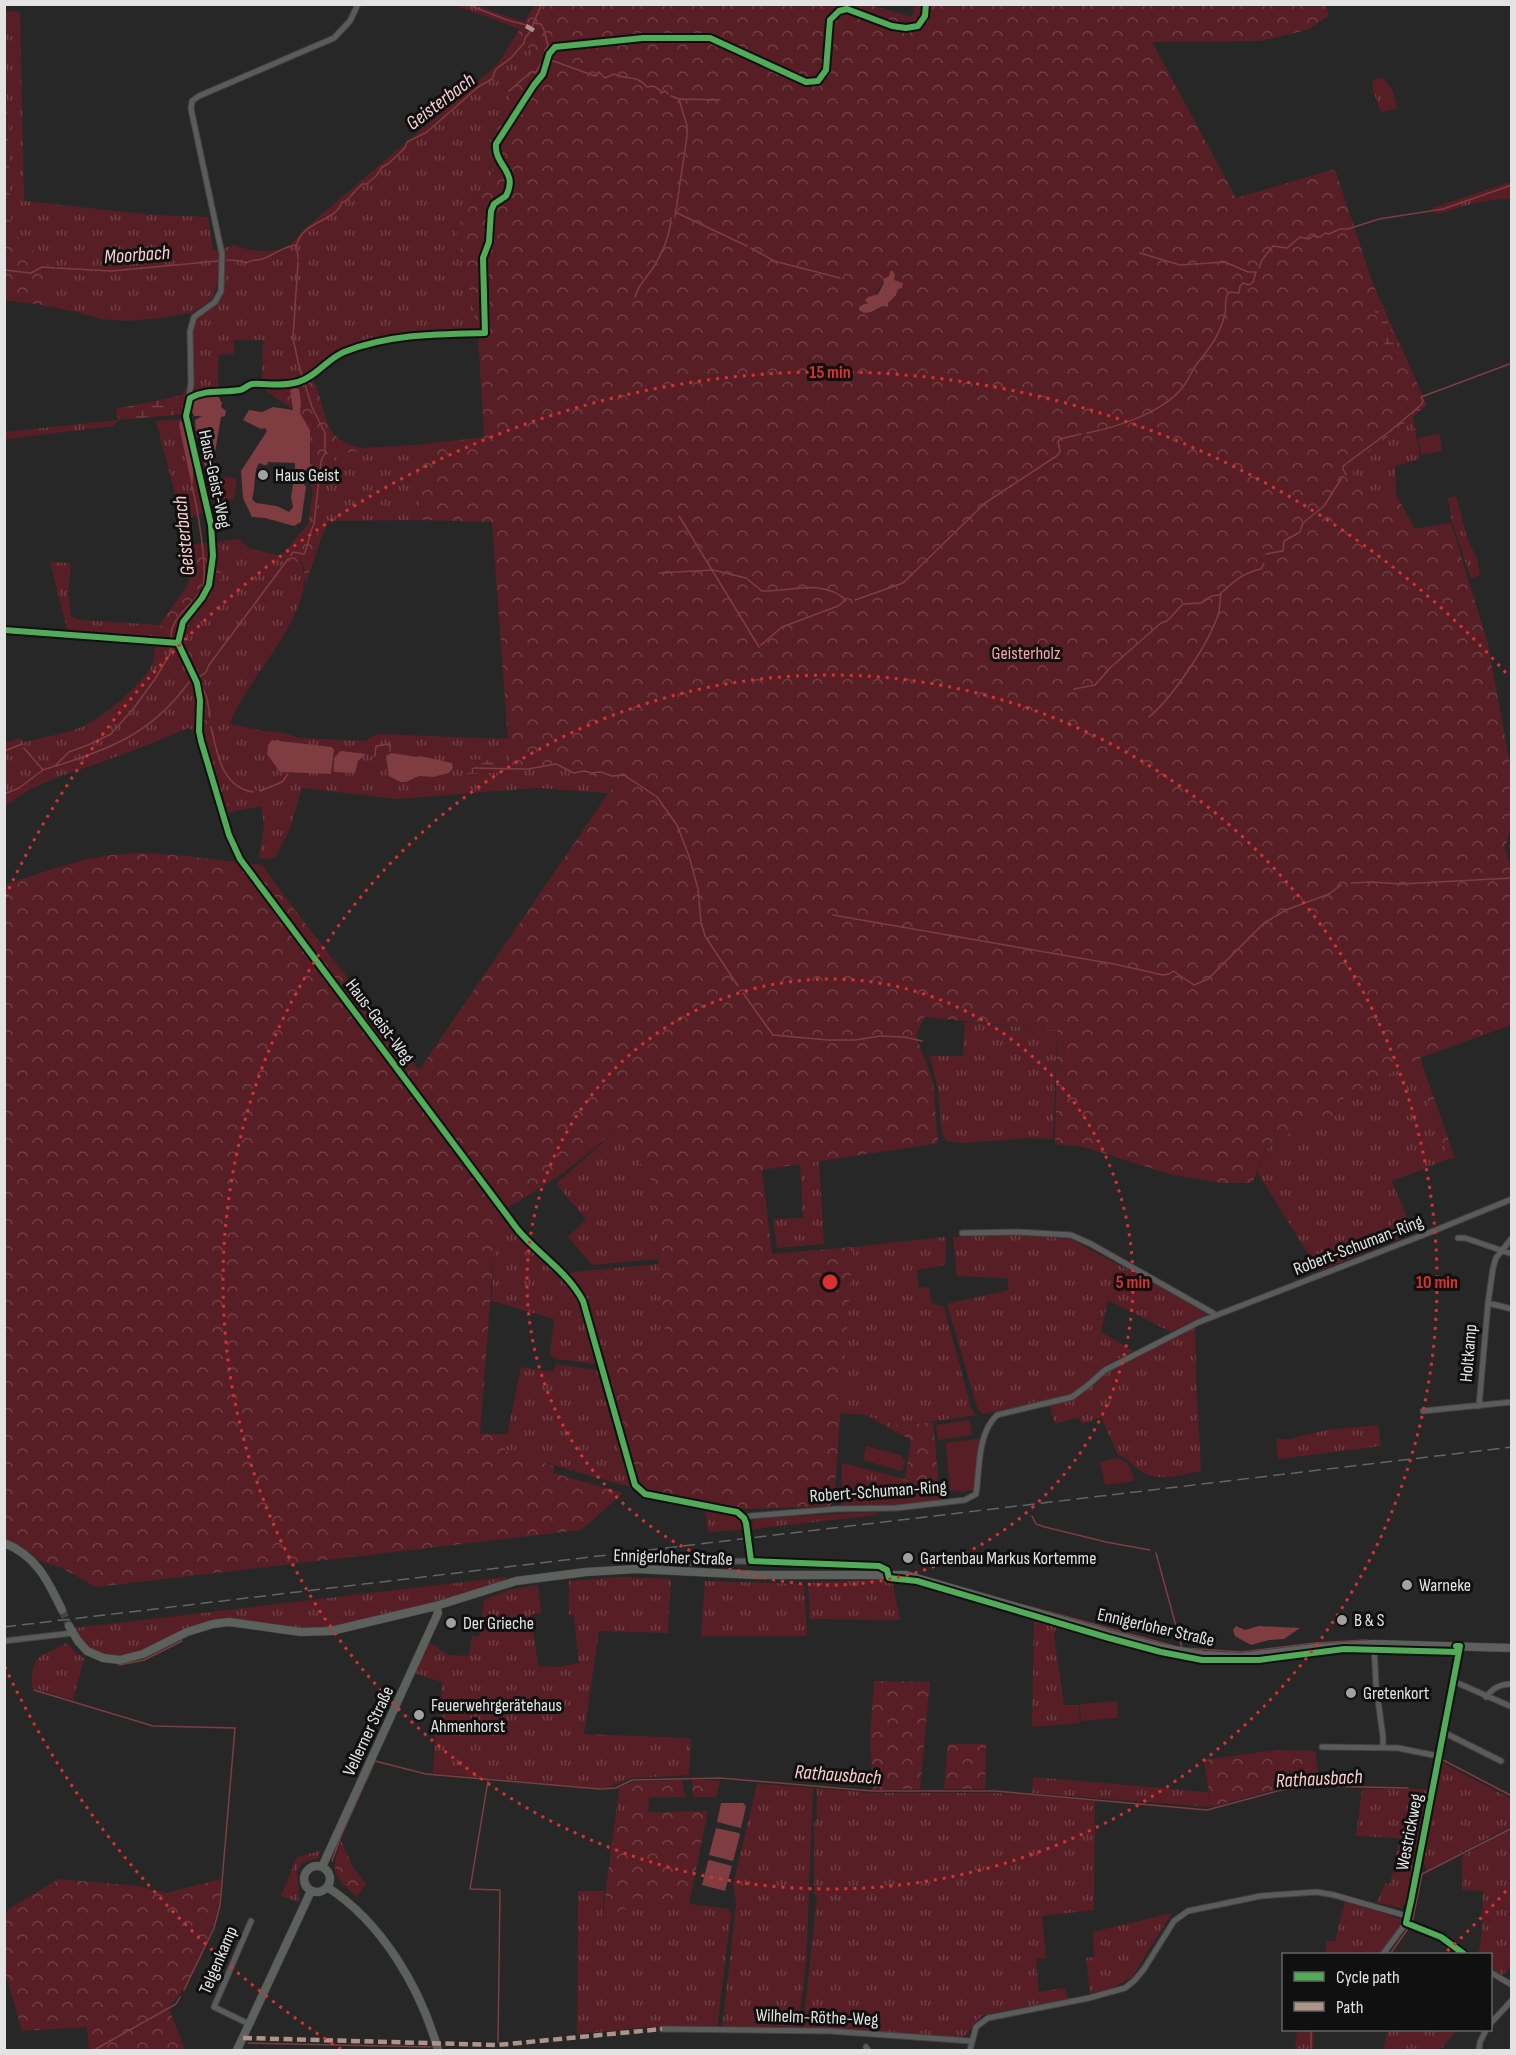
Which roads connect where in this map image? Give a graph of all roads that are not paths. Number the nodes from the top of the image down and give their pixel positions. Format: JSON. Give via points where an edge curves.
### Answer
{"nodes":[{"id":1,"x":358,"y":4,"type":"edge"},
{"id":2,"x":4,"y":630,"type":"edge"},
{"id":3,"x":173,"y":643,"type":"junction"},
{"id":4,"x":1512,"y":1199,"type":"edge"},
{"id":5,"x":962,"y":1233,"type":"dead end"},
{"id":6,"x":1458,"y":1238,"type":"dead end"},
{"id":7,"x":1512,"y":1239,"type":"edge"},
{"id":8,"x":1502,"y":1251,"type":"junction"},
{"id":9,"x":1512,"y":1254,"type":"edge"},
{"id":10,"x":1488,"y":1303,"type":"junction"},
{"id":11,"x":1512,"y":1309,"type":"edge"},
{"id":12,"x":1214,"y":1316,"type":"junction"},
{"id":13,"x":1512,"y":1402,"type":"edge"},
{"id":14,"x":1479,"y":1406,"type":"junction"},
{"id":15,"x":1423,"y":1411,"type":"dead end"},
{"id":16,"x":744,"y":1518,"type":"junction"},
{"id":17,"x":4,"y":1543,"type":"edge"},
{"id":18,"x":750,"y":1561,"type":"junction"},
{"id":19,"x":636,"y":1569,"type":"junction"},
{"id":20,"x":889,"y":1574,"type":"junction"},
{"id":21,"x":436,"y":1606,"type":"junction"},
{"id":22,"x":62,"y":1610,"type":"tunnel mouth"},
{"id":23,"x":71,"y":1629,"type":"joint"},
{"id":24,"x":4,"y":1641,"type":"edge"},
{"id":25,"x":1374,"y":1644,"type":"junction"},
{"id":26,"x":1512,"y":1648,"type":"edge"},
{"id":27,"x":1512,"y":1684,"type":"edge"},
{"id":28,"x":1486,"y":1697,"type":"junction"},
{"id":29,"x":1512,"y":1707,"type":"edge"},
{"id":30,"x":1443,"y":1732,"type":"junction"},
{"id":31,"x":1322,"y":1746,"type":"dead end"},
{"id":32,"x":1383,"y":1747,"type":"junction"},
{"id":33,"x":1438,"y":1756,"type":"junction"},
{"id":34,"x":1501,"y":1761,"type":"dead end"},
{"id":35,"x":322,"y":1867,"type":"junction"},
{"id":36,"x":327,"y":1887,"type":"junction"},
{"id":37,"x":311,"y":1890,"type":"junction"},
{"id":38,"x":1406,"y":1919,"type":"junction"},
{"id":39,"x":251,"y":1921,"type":"dead end"},
{"id":40,"x":1384,"y":1953,"type":"edge"},
{"id":41,"x":1463,"y":1953,"type":"edge"},
{"id":42,"x":1492,"y":1973,"type":"edge"},
{"id":43,"x":1512,"y":1985,"type":"edge"},
{"id":44,"x":1512,"y":2000,"type":"edge"},
{"id":45,"x":1492,"y":2023,"type":"edge"},
{"id":46,"x":249,"y":2024,"type":"junction"},
{"id":47,"x":662,"y":2029,"type":"dead end"},
{"id":48,"x":1485,"y":2031,"type":"edge"},
{"id":49,"x":971,"y":2041,"type":"junction"},
{"id":50,"x":237,"y":2050,"type":"edge"},
{"id":51,"x":438,"y":2050,"type":"edge"},
{"id":52,"x":970,"y":2050,"type":"edge"},
{"id":53,"x":1479,"y":2050,"type":"edge"}],
"edges":[{"from":1,"to":3,"type":"street","name":"Haus-Geist-Weg","via":[[350,21],[334,38],[192,101],[222,254],[221,291],[215,302],[194,317],[190,331],[190,398],[186,416],[211,525],[213,556],[209,585]]},
{"from":2,"to":3,"type":"street"},
{"from":3,"to":16,"type":"street","name":"Haus-Geist-Weg","via":[[199,691],[201,741],[240,859],[518,1230],[576,1288],[635,1485],[645,1494],[737,1512]]},
{"from":4,"to":12,"type":"street","name":"Robert-Schuman-Ring"},
{"from":5,"to":12,"type":"street","via":[[1071,1235]]},
{"from":6,"to":8,"type":"street"},
{"from":7,"to":8,"type":"street","name":"Holtkamp"},
{"from":8,"to":9,"type":"street"},
{"from":8,"to":10,"type":"street","name":"Holtkamp","via":[[1493,1268]]},
{"from":10,"to":11,"type":"street","name":"Holtkamp"},
{"from":10,"to":14,"type":"street","name":"Holtkamp"},
{"from":12,"to":16,"type":"street","name":"Robert-Schuman-Ring","via":[[1105,1370],[1072,1397],[997,1415],[984,1436],[976,1494],[965,1500]]},
{"from":13,"to":14,"type":"street","name":"Holtkamp"},
{"from":14,"to":15,"type":"street","name":"Holtkamp"},
{"from":16,"to":18,"type":"street","bridge":true},
{"from":17,"to":22,"type":"main road","via":[[22,1551],[40,1569]]},
{"from":18,"to":19,"type":"street","via":[[646,1563]]},
{"from":18,"to":20,"type":"street","via":[[879,1566]]},
{"from":19,"to":20,"type":"main road","name":"Ennigerloher Straße","via":[[757,1575]]},
{"from":19,"to":21,"type":"main road","name":"Ennigerloher Straße","via":[[531,1578]]},
{"from":20,"to":25,"type":"main road","name":"Ennigerloher Straße","via":[[917,1577],[1110,1634],[1203,1655],[1241,1657]]},
{"from":21,"to":23,"type":"main road","name":"Ennigerloher Straße","via":[[318,1632],[229,1622],[213,1624],[120,1660],[94,1655],[82,1646]]},
{"from":21,"to":35,"type":"main road","name":"Vellerner Straße","via":[[438,1613]]},
{"from":23,"to":24,"type":"street"},
{"from":25,"to":26,"type":"main road","name":"Ennigerloher Straße"},
{"from":25,"to":32,"type":"street"},
{"from":27,"to":28,"type":"street","via":[[1500,1685]]},
{"from":28,"to":29,"type":"street"},
{"from":28,"to":30,"type":"street","name":"Westrickweg","via":[[1452,1681]]},
{"from":30,"to":33,"type":"street","name":"Westrickweg"},
{"from":30,"to":34,"type":"street"},
{"from":31,"to":32,"type":"street"},
{"from":32,"to":33,"type":"street"},
{"from":33,"to":38,"type":"street","name":"Westrickweg"},
{"from":35,"to":36,"type":"main road","via":[[329,1876]]},
{"from":35,"to":37,"type":"main road","via":[[306,1872],[304,1880]]},
{"from":36,"to":37,"type":"main road","via":[[319,1892]]},
{"from":36,"to":51,"type":"main road","via":[[369,1924],[397,1960],[420,2001]]},
{"from":37,"to":46,"type":"main road"},
{"from":38,"to":40,"type":"street","name":"Westrickweg"},
{"from":38,"to":41,"type":"street"},
{"from":38,"to":49,"type":"street","via":[[1334,1895],[1305,1892],[1261,1896],[1188,1911],[1174,1922],[1144,1969],[1125,1988],[988,2018],[976,2027]]},
{"from":39,"to":46,"type":"street","name":"Telgenkamp","via":[[214,2007]]},
{"from":42,"to":43,"type":"street"},
{"from":44,"to":45,"type":"street"},
{"from":46,"to":50,"type":"main road"},
{"from":47,"to":49,"type":"street","name":"Wilhelm-Röthe-Weg","via":[[829,2031]]},
{"from":48,"to":53,"type":"street"},
{"from":49,"to":52,"type":"street"}]}
